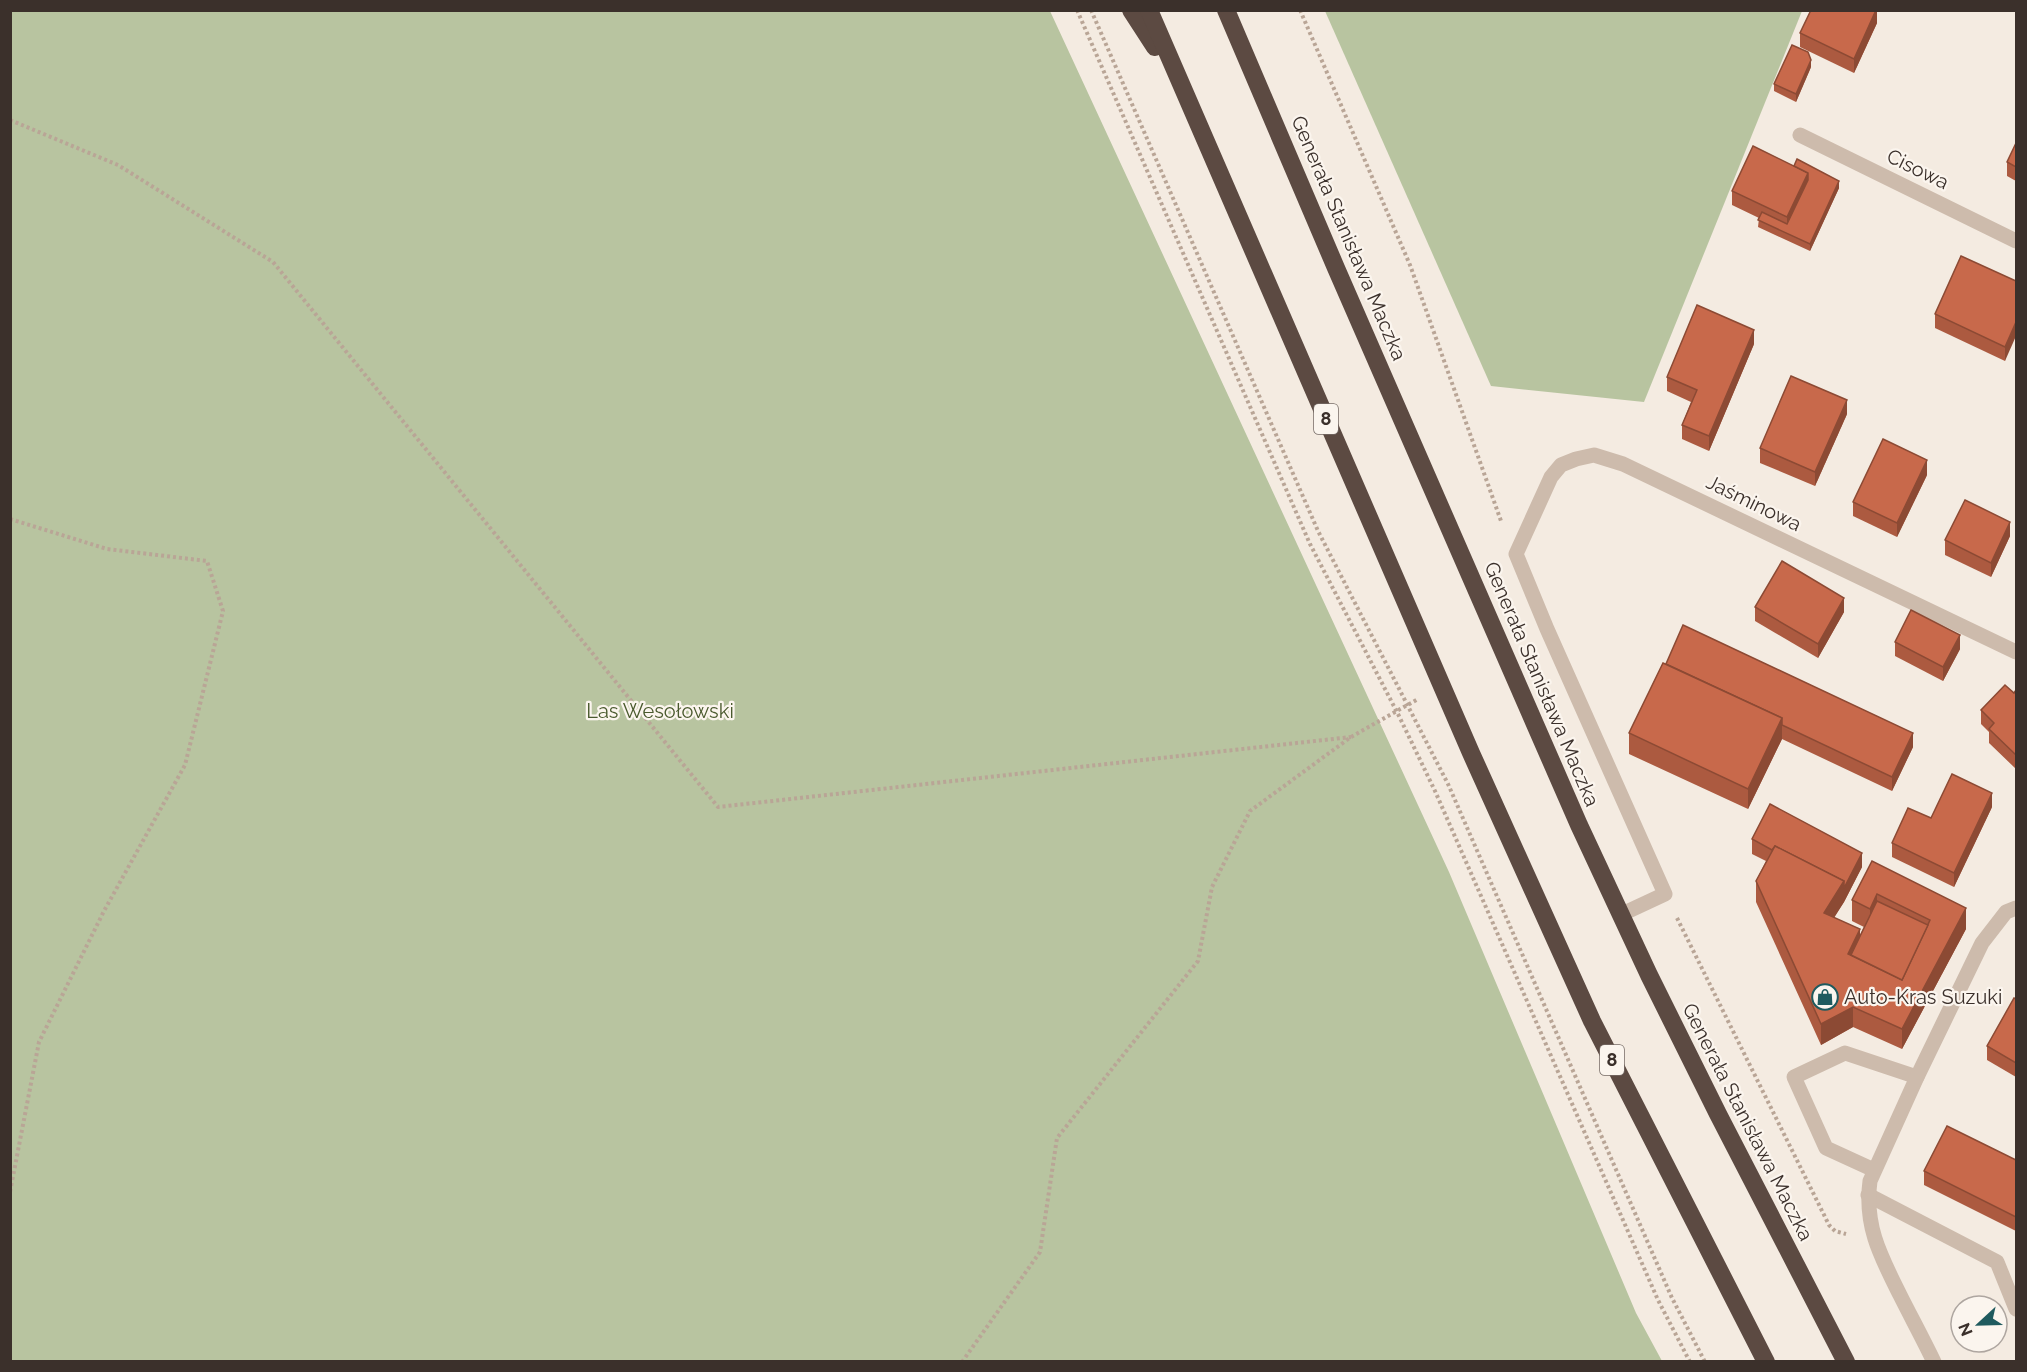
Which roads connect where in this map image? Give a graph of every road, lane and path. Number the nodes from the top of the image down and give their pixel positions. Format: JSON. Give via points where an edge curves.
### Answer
{"nodes":[{"id":1,"x":1077,"y":10,"type":"edge"},
{"id":2,"x":1091,"y":10,"type":"edge"},
{"id":3,"x":1131,"y":10,"type":"edge"},
{"id":4,"x":1149,"y":10,"type":"edge"},
{"id":5,"x":1226,"y":10,"type":"edge"},
{"id":6,"x":1237,"y":10,"type":"edge"},
{"id":7,"x":1300,"y":10,"type":"edge"},
{"id":8,"x":1247,"y":58,"type":"junction"},
{"id":9,"x":1181,"y":86,"type":"junction"},
{"id":10,"x":10,"y":120,"type":"edge"},
{"id":11,"x":1800,"y":135,"type":"dead end"},
{"id":12,"x":2016,"y":241,"type":"edge"},
{"id":13,"x":10,"y":519,"type":"edge"},
{"id":14,"x":1516,"y":554,"type":"junction"},
{"id":15,"x":2016,"y":652,"type":"edge"},
{"id":16,"x":1443,"y":686,"type":"junction"},
{"id":17,"x":1407,"y":706,"type":"junction"},
{"id":18,"x":1397,"y":712,"type":"junction"},
{"id":19,"x":1351,"y":737,"type":"junction"},
{"id":20,"x":1665,"y":894,"type":"junction"},
{"id":21,"x":2016,"y":908,"type":"edge"},
{"id":22,"x":1620,"y":915,"type":"junction"},
{"id":23,"x":1917,"y":1077,"type":"junction"},
{"id":24,"x":1874,"y":1170,"type":"junction"},
{"id":25,"x":10,"y":1192,"type":"edge"},
{"id":26,"x":1868,"y":1195,"type":"junction"},
{"id":27,"x":1872,"y":1232,"type":"junction"},
{"id":28,"x":2016,"y":1309,"type":"edge"},
{"id":29,"x":963,"y":1362,"type":"edge"},
{"id":30,"x":1690,"y":1362,"type":"edge"},
{"id":31,"x":1705,"y":1362,"type":"edge"},
{"id":32,"x":1766,"y":1362,"type":"edge"},
{"id":33,"x":1846,"y":1362,"type":"edge"},
{"id":34,"x":1934,"y":1362,"type":"edge"}],
"edges":[{"from":1,"to":18,"type":"path","via":[[1310,544]]},
{"from":2,"to":17,"type":"path","via":[[1318,531]]},
{"from":3,"to":9,"type":"highway"},
{"from":4,"to":9,"type":"highway","number":"8"},
{"from":5,"to":8,"type":"highway","name":"Generała Stanisława Maczka"},
{"from":6,"to":8,"type":"highway"},
{"from":7,"to":14,"type":"path","via":[[1410,265]]},
{"from":8,"to":22,"type":"highway","name":"Generała Stanisława Maczka"},
{"from":9,"to":16,"type":"highway","number":"8"},
{"from":10,"to":19,"type":"path","via":[[118,165],[273,262],[718,807]]},
{"from":11,"to":12,"type":"street","name":"Cisowa"},
{"from":13,"to":25,"type":"path","via":[[107,549],[207,561],[223,611],[185,765],[104,911],[39,1042]]},
{"from":14,"to":15,"type":"street","name":"Jaśminowa","via":[[1551,477],[1562,465],[1594,455],[1623,464]]},
{"from":14,"to":20,"type":"street"},
{"from":16,"to":17,"type":"path"},
{"from":16,"to":32,"type":"highway","number":"8","via":[[1592,1022]]},
{"from":17,"to":18,"type":"path"},
{"from":17,"to":31,"type":"path","via":[[1448,784],[1672,1298]]},
{"from":18,"to":19,"type":"path"},
{"from":18,"to":30,"type":"path","via":[[1658,1300]]},
{"from":19,"to":29,"type":"path","via":[[1250,811],[1212,887],[1198,961],[1057,1138],[1040,1252]]},
{"from":20,"to":22,"type":"street"},
{"from":20,"to":27,"type":"path","via":[[1829,1225],[1851,1235]]},
{"from":21,"to":23,"type":"street","via":[[2006,912],[1982,943]]},
{"from":22,"to":33,"type":"highway","name":"Generała Stanisława Maczka"},
{"from":23,"to":24,"type":"street"},
{"from":23,"to":24,"type":"street","via":[[1845,1053],[1794,1077],[1827,1148]]},
{"from":24,"to":26,"type":"street"},
{"from":26,"to":27,"type":"street"},
{"from":26,"to":28,"type":"street","via":[[1997,1262]]},
{"from":27,"to":34,"type":"street"}]}
